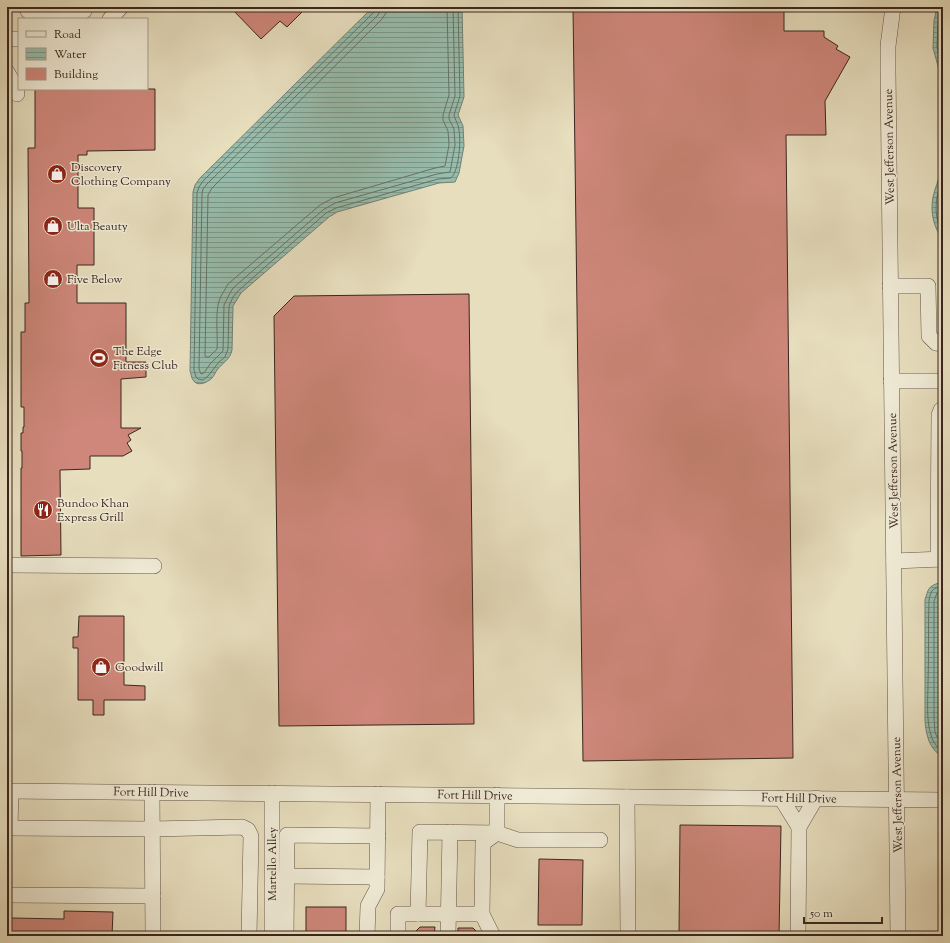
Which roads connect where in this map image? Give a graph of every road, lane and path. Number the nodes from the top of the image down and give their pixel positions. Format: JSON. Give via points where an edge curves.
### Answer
{"nodes":[{"id":1,"x":28,"y":7,"type":"edge"},
{"id":2,"x":122,"y":7,"type":"edge"},
{"id":3,"x":893,"y":7,"type":"edge"},
{"id":4,"x":54,"y":9,"type":"edge"},
{"id":5,"x":84,"y":12,"type":"edge"},
{"id":6,"x":111,"y":18,"type":"edge"},
{"id":7,"x":7,"y":39,"type":"edge"},
{"id":8,"x":18,"y":39,"type":"edge"},
{"id":9,"x":7,"y":72,"type":"edge"},
{"id":10,"x":16,"y":94,"type":"dead end"},
{"id":11,"x":890,"y":286,"type":"junction"},
{"id":12,"x":943,"y":344,"type":"edge"},
{"id":13,"x":943,"y":381,"type":"edge"},
{"id":14,"x":892,"y":382,"type":"junction"},
{"id":15,"x":943,"y":409,"type":"edge"},
{"id":16,"x":941,"y":559,"type":"edge"},
{"id":17,"x":894,"y":561,"type":"junction"},
{"id":18,"x":7,"y":564,"type":"edge"},
{"id":19,"x":154,"y":566,"type":"dead end"},
{"id":20,"x":9,"y":791,"type":"edge"},
{"id":21,"x":152,"y":792,"type":"junction"},
{"id":22,"x":272,"y":793,"type":"junction"},
{"id":23,"x":378,"y":794,"type":"junction"},
{"id":24,"x":497,"y":795,"type":"junction"},
{"id":25,"x":627,"y":796,"type":"junction"},
{"id":26,"x":781,"y":798,"type":"junction"},
{"id":27,"x":816,"y":798,"type":"junction"},
{"id":28,"x":896,"y":799,"type":"junction"},
{"id":29,"x":943,"y":800,"type":"edge"},
{"id":30,"x":799,"y":827,"type":"junction"},
{"id":31,"x":9,"y":828,"type":"edge"},
{"id":32,"x":152,"y":829,"type":"junction"},
{"id":33,"x":450,"y":832,"type":"junction"},
{"id":34,"x":497,"y":833,"type":"junction"},
{"id":35,"x":378,"y":836,"type":"junction"},
{"id":36,"x":600,"y":840,"type":"dead end"},
{"id":37,"x":286,"y":876,"type":"junction"},
{"id":38,"x":377,"y":877,"type":"junction"},
{"id":39,"x":7,"y":895,"type":"edge"},
{"id":40,"x":153,"y":896,"type":"junction"},
{"id":41,"x":418,"y":914,"type":"junction"},
{"id":42,"x":449,"y":914,"type":"junction"},
{"id":43,"x":482,"y":914,"type":"junction"},
{"id":44,"x":153,"y":936,"type":"edge"},
{"id":45,"x":249,"y":936,"type":"edge"},
{"id":46,"x":272,"y":936,"type":"edge"},
{"id":47,"x":286,"y":936,"type":"edge"},
{"id":48,"x":367,"y":936,"type":"edge"},
{"id":49,"x":398,"y":936,"type":"edge"},
{"id":50,"x":448,"y":936,"type":"edge"},
{"id":51,"x":493,"y":936,"type":"edge"},
{"id":52,"x":628,"y":936,"type":"edge"},
{"id":53,"x":798,"y":936,"type":"edge"},
{"id":54,"x":898,"y":936,"type":"edge"}],
"edges":[{"from":1,"to":4,"type":"street","via":[[28,11]]},
{"from":2,"to":6,"type":"street"},
{"from":3,"to":11,"type":"street","name":"West Jefferson Avenue","via":[[888,53]]},
{"from":4,"to":5,"type":"street"},
{"from":7,"to":8,"type":"street"},
{"from":9,"to":10,"type":"street","via":[[15,86]]},
{"from":11,"to":12,"type":"street","via":[[928,286],[929,336],[936,343]]},
{"from":11,"to":14,"type":"street","name":"West Jefferson Avenue"},
{"from":13,"to":14,"type":"street"},
{"from":14,"to":17,"type":"street","name":"West Jefferson Avenue"},
{"from":15,"to":16,"type":"street","via":[[939,415]]},
{"from":16,"to":17,"type":"street"},
{"from":17,"to":28,"type":"street","name":"West Jefferson Avenue"},
{"from":18,"to":19,"type":"street"},
{"from":20,"to":21,"type":"street","name":"Fort Hill Drive"},
{"from":20,"to":31,"type":"street"},
{"from":21,"to":22,"type":"street","name":"Fort Hill Drive"},
{"from":21,"to":32,"type":"street"},
{"from":22,"to":23,"type":"street","name":"Fort Hill Drive"},
{"from":22,"to":46,"type":"street","name":"Martello Alley"},
{"from":23,"to":24,"type":"street","name":"Fort Hill Drive"},
{"from":23,"to":35,"type":"street"},
{"from":24,"to":25,"type":"street","name":"Fort Hill Drive"},
{"from":24,"to":34,"type":"street"},
{"from":25,"to":26,"type":"street","name":"Fort Hill Drive"},
{"from":25,"to":52,"type":"street"},
{"from":26,"to":27,"type":"street","name":"Fort Hill Drive"},
{"from":26,"to":30,"type":"street"},
{"from":27,"to":28,"type":"street","name":"Fort Hill Drive"},
{"from":27,"to":30,"type":"street"},
{"from":28,"to":29,"type":"street","name":"Fort Hill Drive"},
{"from":28,"to":54,"type":"street","name":"West Jefferson Avenue"},
{"from":30,"to":53,"type":"street"},
{"from":31,"to":32,"type":"street"},
{"from":32,"to":40,"type":"street"},
{"from":32,"to":45,"type":"street","via":[[248,830],[251,836]]},
{"from":33,"to":34,"type":"street"},
{"from":33,"to":41,"type":"street","via":[[420,832]]},
{"from":33,"to":42,"type":"street"},
{"from":34,"to":36,"type":"street","via":[[518,840]]},
{"from":34,"to":43,"type":"street","via":[[483,843]]},
{"from":35,"to":37,"type":"street","via":[[286,835]]},
{"from":35,"to":38,"type":"street"},
{"from":37,"to":38,"type":"street"},
{"from":37,"to":47,"type":"street"},
{"from":38,"to":48,"type":"street","via":[[377,889],[368,906]]},
{"from":39,"to":40,"type":"street"},
{"from":40,"to":44,"type":"street"},
{"from":41,"to":42,"type":"street"},
{"from":41,"to":49,"type":"street","via":[[398,914]]},
{"from":42,"to":43,"type":"street"},
{"from":42,"to":50,"type":"street"},
{"from":43,"to":51,"type":"street"}]}
